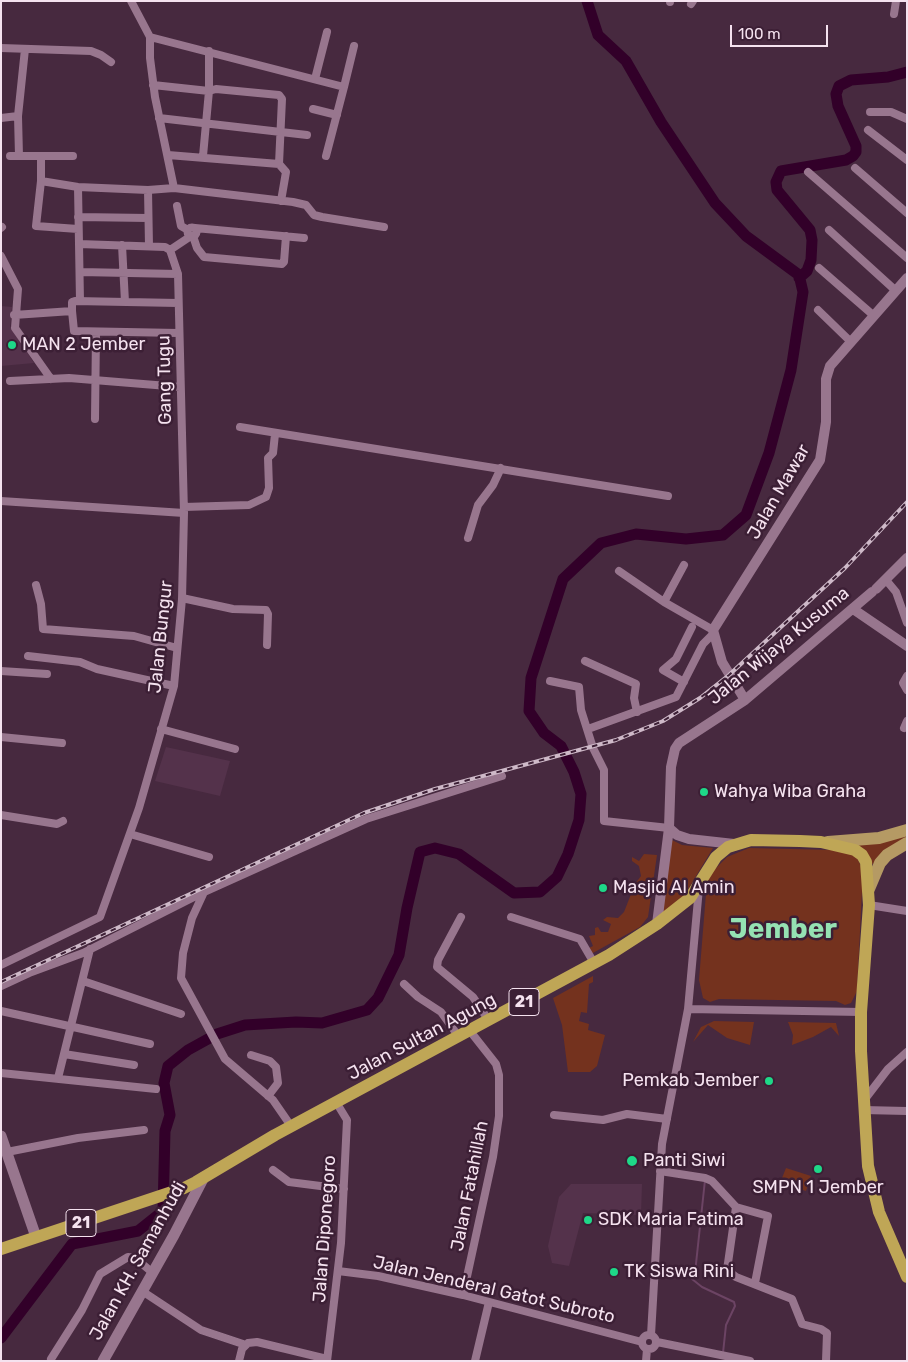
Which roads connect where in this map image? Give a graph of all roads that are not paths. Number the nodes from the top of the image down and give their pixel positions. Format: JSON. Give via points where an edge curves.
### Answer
{"nodes":[{"id":1,"x":131,"y":1,"type":"edge"},
{"id":2,"x":896,"y":1,"type":"edge"},
{"id":3,"x":894,"y":14,"type":"dead end"},
{"id":4,"x":327,"y":32,"type":"dead end"},
{"id":5,"x":150,"y":37,"type":"junction"},
{"id":6,"x":354,"y":46,"type":"dead end"},
{"id":7,"x":1,"y":48,"type":"edge"},
{"id":8,"x":25,"y":49,"type":"junction"},
{"id":9,"x":209,"y":51,"type":"junction"},
{"id":10,"x":112,"y":62,"type":"dead end"},
{"id":11,"x":315,"y":79,"type":"junction"},
{"id":12,"x":153,"y":86,"type":"junction"},
{"id":13,"x":344,"y":87,"type":"junction"},
{"id":14,"x":209,"y":91,"type":"junction"},
{"id":15,"x":313,"y":109,"type":"dead end"},
{"id":16,"x":870,"y":112,"type":"dead end"},
{"id":17,"x":337,"y":115,"type":"junction"},
{"id":18,"x":18,"y":116,"type":"junction"},
{"id":19,"x":1,"y":118,"type":"edge"},
{"id":20,"x":159,"y":118,"type":"junction"},
{"id":21,"x":907,"y":118,"type":"edge"},
{"id":22,"x":207,"y":123,"type":"junction"},
{"id":23,"x":868,"y":130,"type":"dead end"},
{"id":24,"x":282,"y":131,"type":"junction"},
{"id":25,"x":307,"y":134,"type":"dead end"},
{"id":26,"x":168,"y":155,"type":"junction"},
{"id":27,"x":10,"y":156,"type":"dead end"},
{"id":28,"x":19,"y":156,"type":"junction"},
{"id":29,"x":41,"y":156,"type":"junction"},
{"id":30,"x":73,"y":156,"type":"dead end"},
{"id":31,"x":202,"y":156,"type":"junction"},
{"id":32,"x":326,"y":156,"type":"dead end"},
{"id":33,"x":907,"y":160,"type":"edge"},
{"id":34,"x":279,"y":164,"type":"junction"},
{"id":35,"x":856,"y":168,"type":"dead end"},
{"id":36,"x":808,"y":172,"type":"dead end"},
{"id":37,"x":41,"y":181,"type":"junction"},
{"id":38,"x":78,"y":187,"type":"junction"},
{"id":39,"x":167,"y":188,"type":"junction"},
{"id":40,"x":148,"y":190,"type":"junction"},
{"id":41,"x":282,"y":201,"type":"junction"},
{"id":42,"x":177,"y":206,"type":"dead end"},
{"id":43,"x":907,"y":213,"type":"edge"},
{"id":44,"x":78,"y":217,"type":"junction"},
{"id":45,"x":148,"y":218,"type":"junction"},
{"id":46,"x":384,"y":227,"type":"dead end"},
{"id":47,"x":78,"y":229,"type":"junction"},
{"id":48,"x":829,"y":230,"type":"dead end"},
{"id":49,"x":192,"y":233,"type":"junction"},
{"id":50,"x":286,"y":236,"type":"junction"},
{"id":51,"x":304,"y":238,"type":"dead end"},
{"id":52,"x":79,"y":244,"type":"junction"},
{"id":53,"x":122,"y":245,"type":"junction"},
{"id":54,"x":149,"y":246,"type":"junction"},
{"id":55,"x":169,"y":249,"type":"junction"},
{"id":56,"x":1,"y":256,"type":"edge"},
{"id":57,"x":907,"y":258,"type":"edge"},
{"id":58,"x":819,"y":268,"type":"dead end"},
{"id":59,"x":80,"y":272,"type":"junction"},
{"id":60,"x":124,"y":273,"type":"junction"},
{"id":61,"x":178,"y":274,"type":"junction"},
{"id":62,"x":907,"y":278,"type":"edge"},
{"id":63,"x":895,"y":290,"type":"junction"},
{"id":64,"x":80,"y":301,"type":"junction"},
{"id":65,"x":125,"y":302,"type":"junction"},
{"id":66,"x":178,"y":303,"type":"junction"},
{"id":67,"x":818,"y":310,"type":"dead end"},
{"id":68,"x":72,"y":312,"type":"junction"},
{"id":69,"x":14,"y":315,"type":"junction"},
{"id":70,"x":873,"y":315,"type":"junction"},
{"id":71,"x":96,"y":332,"type":"junction"},
{"id":72,"x":178,"y":333,"type":"junction"},
{"id":73,"x":850,"y":341,"type":"junction"},
{"id":74,"x":51,"y":379,"type":"junction"},
{"id":75,"x":96,"y":379,"type":"junction"},
{"id":76,"x":10,"y":381,"type":"dead end"},
{"id":77,"x":180,"y":387,"type":"junction"},
{"id":78,"x":95,"y":420,"type":"dead end"},
{"id":79,"x":240,"y":427,"type":"dead end"},
{"id":80,"x":275,"y":434,"type":"junction"},
{"id":81,"x":501,"y":468,"type":"junction"},
{"id":82,"x":668,"y":496,"type":"dead end"},
{"id":83,"x":1,"y":501,"type":"edge"},
{"id":84,"x":184,"y":510,"type":"junction"},
{"id":85,"x":468,"y":538,"type":"dead end"},
{"id":86,"x":907,"y":558,"type":"edge"},
{"id":87,"x":684,"y":565,"type":"dead end"},
{"id":88,"x":619,"y":571,"type":"dead end"},
{"id":89,"x":886,"y":580,"type":"junction"},
{"id":90,"x":36,"y":585,"type":"dead end"},
{"id":91,"x":182,"y":598,"type":"junction"},
{"id":92,"x":664,"y":602,"type":"junction"},
{"id":93,"x":853,"y":609,"type":"junction"},
{"id":94,"x":907,"y":623,"type":"edge"},
{"id":95,"x":692,"y":627,"type":"dead end"},
{"id":96,"x":713,"y":632,"type":"junction"},
{"id":97,"x":266,"y":645,"type":"dead end"},
{"id":98,"x":907,"y":646,"type":"edge"},
{"id":99,"x":177,"y":648,"type":"junction"},
{"id":100,"x":28,"y":656,"type":"dead end"},
{"id":101,"x":585,"y":661,"type":"dead end"},
{"id":102,"x":1,"y":671,"type":"edge"},
{"id":103,"x":47,"y":674,"type":"dead end"},
{"id":104,"x":907,"y":676,"type":"edge"},
{"id":105,"x":550,"y":680,"type":"dead end"},
{"id":106,"x":684,"y":682,"type":"junction"},
{"id":107,"x":174,"y":686,"type":"junction"},
{"id":108,"x":907,"y":690,"type":"edge"},
{"id":109,"x":745,"y":700,"type":"junction"},
{"id":110,"x":637,"y":712,"type":"junction"},
{"id":111,"x":161,"y":729,"type":"junction"},
{"id":112,"x":588,"y":729,"type":"junction"},
{"id":113,"x":1,"y":737,"type":"edge"},
{"id":114,"x":62,"y":743,"type":"dead end"},
{"id":115,"x":235,"y":749,"type":"dead end"},
{"id":116,"x":502,"y":776,"type":"dead end"},
{"id":117,"x":1,"y":815,"type":"edge"},
{"id":118,"x":63,"y":821,"type":"dead end"},
{"id":119,"x":669,"y":828,"type":"junction"},
{"id":120,"x":907,"y":830,"type":"edge"},
{"id":121,"x":130,"y":834,"type":"junction"},
{"id":122,"x":821,"y":842,"type":"junction"},
{"id":123,"x":907,"y":843,"type":"edge"},
{"id":124,"x":734,"y":844,"type":"junction"},
{"id":125,"x":209,"y":857,"type":"dead end"},
{"id":126,"x":699,"y":883,"type":"junction"},
{"id":127,"x":869,"y":889,"type":"junction"},
{"id":128,"x":204,"y":892,"type":"junction"},
{"id":129,"x":869,"y":905,"type":"junction"},
{"id":130,"x":907,"y":912,"type":"edge"},
{"id":131,"x":461,"y":917,"type":"dead end"},
{"id":132,"x":511,"y":917,"type":"dead end"},
{"id":133,"x":657,"y":924,"type":"junction"},
{"id":134,"x":90,"y":949,"type":"junction"},
{"id":135,"x":594,"y":963,"type":"junction"},
{"id":136,"x":1,"y":965,"type":"edge"},
{"id":137,"x":83,"y":981,"type":"junction"},
{"id":138,"x":404,"y":984,"type":"dead end"},
{"id":139,"x":1,"y":986,"type":"edge"},
{"id":140,"x":688,"y":1008,"type":"junction"},
{"id":141,"x":1,"y":1011,"type":"edge"},
{"id":142,"x":861,"y":1012,"type":"junction"},
{"id":143,"x":180,"y":1014,"type":"dead end"},
{"id":144,"x":490,"y":1021,"type":"junction"},
{"id":145,"x":71,"y":1027,"type":"junction"},
{"id":146,"x":465,"y":1034,"type":"junction"},
{"id":147,"x":150,"y":1044,"type":"dead end"},
{"id":148,"x":907,"y":1052,"type":"edge"},
{"id":149,"x":64,"y":1054,"type":"junction"},
{"id":150,"x":251,"y":1055,"type":"dead end"},
{"id":151,"x":134,"y":1065,"type":"dead end"},
{"id":152,"x":1,"y":1072,"type":"edge"},
{"id":153,"x":58,"y":1078,"type":"junction"},
{"id":154,"x":156,"y":1089,"type":"dead end"},
{"id":155,"x":268,"y":1096,"type":"junction"},
{"id":156,"x":336,"y":1102,"type":"junction"},
{"id":157,"x":863,"y":1106,"type":"junction"},
{"id":158,"x":907,"y":1111,"type":"edge"},
{"id":159,"x":554,"y":1115,"type":"dead end"},
{"id":160,"x":667,"y":1119,"type":"junction"},
{"id":161,"x":291,"y":1126,"type":"junction"},
{"id":162,"x":144,"y":1130,"type":"dead end"},
{"id":163,"x":1,"y":1136,"type":"edge"},
{"id":164,"x":7,"y":1152,"type":"junction"},
{"id":165,"x":273,"y":1170,"type":"dead end"},
{"id":166,"x":660,"y":1171,"type":"junction"},
{"id":167,"x":204,"y":1178,"type":"junction"},
{"id":168,"x":344,"y":1188,"type":"junction"},
{"id":169,"x":736,"y":1207,"type":"junction"},
{"id":170,"x":36,"y":1237,"type":"junction"},
{"id":171,"x":1,"y":1249,"type":"edge"},
{"id":172,"x":338,"y":1271,"type":"junction"},
{"id":173,"x":153,"y":1273,"type":"junction"},
{"id":174,"x":907,"y":1277,"type":"edge"},
{"id":175,"x":754,"y":1284,"type":"junction"},
{"id":176,"x":142,"y":1291,"type":"junction"},
{"id":177,"x":462,"y":1294,"type":"junction"},
{"id":178,"x":490,"y":1302,"type":"junction"},
{"id":179,"x":651,"y":1335,"type":"junction"},
{"id":180,"x":642,"y":1342,"type":"junction"},
{"id":181,"x":656,"y":1342,"type":"junction"},
{"id":182,"x":246,"y":1345,"type":"junction"},
{"id":183,"x":648,"y":1349,"type":"junction"},
{"id":184,"x":725,"y":1358,"type":"edge"},
{"id":185,"x":51,"y":1359,"type":"dead end"},
{"id":186,"x":327,"y":1360,"type":"edge"},
{"id":187,"x":102,"y":1361,"type":"edge"},
{"id":188,"x":239,"y":1361,"type":"edge"},
{"id":189,"x":475,"y":1361,"type":"edge"},
{"id":190,"x":646,"y":1361,"type":"edge"},
{"id":191,"x":750,"y":1361,"type":"edge"},
{"id":192,"x":826,"y":1361,"type":"edge"}],
"edges":[{"from":1,"to":5,"type":"street"},
{"from":2,"to":3,"type":"street"},
{"from":4,"to":11,"type":"street"},
{"from":5,"to":9,"type":"street"},
{"from":5,"to":12,"type":"street"},
{"from":6,"to":13,"type":"street"},
{"from":7,"to":8,"type":"street"},
{"from":8,"to":10,"type":"street","via":[[91,50]]},
{"from":8,"to":18,"type":"street"},
{"from":9,"to":11,"type":"street"},
{"from":9,"to":14,"type":"street"},
{"from":11,"to":13,"type":"street"},
{"from":12,"to":14,"type":"street"},
{"from":12,"to":20,"type":"street"},
{"from":13,"to":17,"type":"street"},
{"from":14,"to":22,"type":"street"},
{"from":14,"to":24,"type":"street","via":[[280,96]]},
{"from":15,"to":17,"type":"street"},
{"from":16,"to":21,"type":"street","via":[[891,112]]},
{"from":17,"to":32,"type":"street"},
{"from":18,"to":19,"type":"street"},
{"from":18,"to":28,"type":"street"},
{"from":20,"to":22,"type":"street"},
{"from":20,"to":26,"type":"street"},
{"from":22,"to":24,"type":"street"},
{"from":22,"to":31,"type":"street"},
{"from":23,"to":33,"type":"street"},
{"from":24,"to":25,"type":"street"},
{"from":24,"to":34,"type":"street"},
{"from":26,"to":31,"type":"street"},
{"from":26,"to":39,"type":"street"},
{"from":27,"to":28,"type":"street"},
{"from":28,"to":29,"type":"street"},
{"from":29,"to":30,"type":"street"},
{"from":29,"to":37,"type":"street"},
{"from":31,"to":34,"type":"street"},
{"from":34,"to":41,"type":"street","via":[[286,172]]},
{"from":35,"to":43,"type":"street"},
{"from":36,"to":57,"type":"street"},
{"from":37,"to":38,"type":"street"},
{"from":37,"to":47,"type":"street","via":[[37,227]]},
{"from":38,"to":40,"type":"street"},
{"from":38,"to":44,"type":"street"},
{"from":39,"to":40,"type":"street"},
{"from":39,"to":41,"type":"street"},
{"from":40,"to":45,"type":"street"},
{"from":41,"to":46,"type":"street","via":[[306,205],[314,215]]},
{"from":42,"to":49,"type":"street","via":[[181,226]]},
{"from":44,"to":45,"type":"street"},
{"from":44,"to":47,"type":"street"},
{"from":45,"to":54,"type":"street"},
{"from":47,"to":52,"type":"street"},
{"from":48,"to":63,"type":"street"},
{"from":49,"to":50,"type":"street"},
{"from":49,"to":50,"type":"street","via":[[204,257],[282,264]]},
{"from":49,"to":55,"type":"street"},
{"from":50,"to":51,"type":"street"},
{"from":52,"to":53,"type":"street"},
{"from":52,"to":59,"type":"street"},
{"from":53,"to":54,"type":"street"},
{"from":53,"to":60,"type":"street"},
{"from":54,"to":55,"type":"street"},
{"from":55,"to":61,"type":"street","name":"Gang Tugu"},
{"from":56,"to":69,"type":"street","via":[[17,286]]},
{"from":58,"to":70,"type":"street"},
{"from":59,"to":60,"type":"street"},
{"from":59,"to":64,"type":"street"},
{"from":60,"to":61,"type":"street"},
{"from":60,"to":65,"type":"street"},
{"from":61,"to":66,"type":"street","name":"Gang Tugu"},
{"from":62,"to":63,"type":"street","name":"Jalan Mawar"},
{"from":63,"to":70,"type":"street","name":"Jalan Mawar"},
{"from":64,"to":65,"type":"street"},
{"from":64,"to":68,"type":"street","via":[[73,301]]},
{"from":65,"to":66,"type":"street"},
{"from":66,"to":72,"type":"street","name":"Gang Tugu"},
{"from":67,"to":73,"type":"street"},
{"from":68,"to":69,"type":"street"},
{"from":68,"to":71,"type":"street","via":[[73,331]]},
{"from":69,"to":74,"type":"street","via":[[15,328]]},
{"from":70,"to":73,"type":"street","name":"Jalan Mawar"},
{"from":71,"to":72,"type":"street"},
{"from":71,"to":75,"type":"street"},
{"from":72,"to":77,"type":"street","name":"Gang Tugu"},
{"from":73,"to":96,"type":"street","name":"Jalan Mawar","via":[[830,366],[826,379],[826,422],[820,460]]},
{"from":74,"to":75,"type":"street"},
{"from":74,"to":76,"type":"street"},
{"from":75,"to":77,"type":"street"},
{"from":75,"to":78,"type":"street"},
{"from":77,"to":84,"type":"street","name":"Gang Tugu"},
{"from":79,"to":80,"type":"street"},
{"from":80,"to":81,"type":"street"},
{"from":80,"to":84,"type":"street","via":[[273,453],[268,458],[269,488],[266,497],[249,505]]},
{"from":81,"to":82,"type":"street"},
{"from":81,"to":85,"type":"street","via":[[478,505]]},
{"from":83,"to":84,"type":"street"},
{"from":84,"to":91,"type":"street","name":"Jalan Bungur"},
{"from":86,"to":89,"type":"street","name":"Jalan Wijaya Kusuma"},
{"from":87,"to":92,"type":"street"},
{"from":88,"to":92,"type":"street"},
{"from":89,"to":93,"type":"street","name":"Jalan Wijaya Kusuma"},
{"from":89,"to":94,"type":"street","via":[[896,592]]},
{"from":90,"to":99,"type":"street","via":[[42,604],[43,629],[134,636]]},
{"from":91,"to":97,"type":"street","via":[[233,609],[266,610]]},
{"from":91,"to":99,"type":"street","name":"Jalan Bungur"},
{"from":92,"to":96,"type":"street"},
{"from":93,"to":98,"type":"street"},
{"from":93,"to":109,"type":"street","name":"Jalan Wijaya Kusuma"},
{"from":95,"to":106,"type":"street","via":[[676,659],[663,670]]},
{"from":96,"to":106,"type":"street","via":[[702,644]]},
{"from":96,"to":109,"type":"street","via":[[722,662]]},
{"from":99,"to":107,"type":"street","name":"Jalan Bungur"},
{"from":100,"to":107,"type":"street","via":[[80,662]]},
{"from":101,"to":110,"type":"street","via":[[636,684]]},
{"from":102,"to":103,"type":"street"},
{"from":104,"to":108,"type":"street","via":[[903,683]]},
{"from":105,"to":112,"type":"street","via":[[579,686],[581,710]]},
{"from":106,"to":110,"type":"street","via":[[676,697]]},
{"from":107,"to":111,"type":"street","name":"Jalan Bungur"},
{"from":109,"to":119,"type":"street","name":"Jalan Wijaya Kusuma","via":[[685,737],[675,749],[671,767]]},
{"from":110,"to":112,"type":"street"},
{"from":111,"to":115,"type":"street"},
{"from":111,"to":121,"type":"street","name":"Jalan Bungur"},
{"from":112,"to":119,"type":"street","via":[[597,759],[604,770],[604,821]]},
{"from":113,"to":114,"type":"street"},
{"from":116,"to":128,"type":"street","via":[[366,818]]},
{"from":117,"to":118,"type":"street","via":[[57,824]]},
{"from":119,"to":124,"type":"street","via":[[689,839]]},
{"from":119,"to":133,"type":"street","name":"Jalan Wijaya Kusuma"},
{"from":120,"to":122,"type":"main road","via":[[880,838]]},
{"from":121,"to":125,"type":"street"},
{"from":121,"to":136,"type":"street","name":"Jalan Bungur","via":[[100,917]]},
{"from":122,"to":124,"type":"highway","via":[[765,840]]},
{"from":122,"to":127,"type":"highway","via":[[855,850],[862,855],[866,862]]},
{"from":123,"to":127,"type":"main road","via":[[880,863]]},
{"from":124,"to":126,"type":"highway","name":"Jalan Sultan Agung","number":"21","via":[[716,857]]},
{"from":126,"to":133,"type":"highway","name":"Jalan Sultan Agung","number":"21","via":[[690,898]]},
{"from":126,"to":140,"type":"street"},
{"from":127,"to":129,"type":"highway"},
{"from":128,"to":134,"type":"street"},
{"from":128,"to":155,"type":"street","via":[[183,953],[181,978],[225,1059]]},
{"from":129,"to":130,"type":"street"},
{"from":129,"to":142,"type":"highway"},
{"from":131,"to":144,"type":"street","via":[[437,967],[473,997]]},
{"from":132,"to":135,"type":"street","via":[[580,939]]},
{"from":133,"to":135,"type":"highway","name":"Jalan Sultan Agung","number":"21"},
{"from":134,"to":137,"type":"street"},
{"from":134,"to":139,"type":"street"},
{"from":135,"to":144,"type":"highway","name":"Jalan Sultan Agung","number":"21"},
{"from":137,"to":143,"type":"street"},
{"from":137,"to":145,"type":"street"},
{"from":138,"to":146,"type":"street","name":"Jalan Fatahillah"},
{"from":140,"to":142,"type":"street"},
{"from":140,"to":160,"type":"street"},
{"from":141,"to":145,"type":"street"},
{"from":142,"to":157,"type":"highway"},
{"from":144,"to":146,"type":"highway","name":"Jalan Sultan Agung","number":"21"},
{"from":145,"to":147,"type":"street"},
{"from":145,"to":149,"type":"street"},
{"from":146,"to":156,"type":"highway","name":"Jalan Sultan Agung","number":"21"},
{"from":146,"to":177,"type":"street","name":"Jalan Fatahillah","via":[[496,1064],[499,1116]]},
{"from":148,"to":157,"type":"street","via":[[888,1069]]},
{"from":149,"to":151,"type":"street"},
{"from":149,"to":153,"type":"street"},
{"from":150,"to":155,"type":"street","via":[[270,1061],[276,1067],[278,1082]]},
{"from":152,"to":153,"type":"street"},
{"from":153,"to":154,"type":"street"},
{"from":155,"to":161,"type":"street"},
{"from":156,"to":161,"type":"highway","name":"Jalan Sultan Agung","number":"21"},
{"from":156,"to":168,"type":"street","name":"Jalan Diponegoro","via":[[347,1120]]},
{"from":157,"to":158,"type":"street"},
{"from":157,"to":174,"type":"highway","via":[[872,1189]]},
{"from":159,"to":160,"type":"street","via":[[603,1120],[626,1114]]},
{"from":160,"to":166,"type":"street"},
{"from":161,"to":167,"type":"highway","name":"Jalan Sultan Agung","number":"21"},
{"from":162,"to":164,"type":"street","via":[[78,1138]]},
{"from":163,"to":164,"type":"main road"},
{"from":164,"to":170,"type":"main road"},
{"from":165,"to":168,"type":"street","via":[[289,1182]]},
{"from":166,"to":169,"type":"street","via":[[712,1181]]},
{"from":166,"to":179,"type":"street"},
{"from":167,"to":170,"type":"highway","name":"Jalan Sultan Agung","number":"21","via":[[184,1188]]},
{"from":167,"to":173,"type":"main road","name":"Jalan KH. Samanhudi"},
{"from":168,"to":172,"type":"street","name":"Jalan Diponegoro"},
{"from":169,"to":175,"type":"street","via":[[727,1270]]},
{"from":169,"to":175,"type":"street","via":[[768,1216]]},
{"from":170,"to":171,"type":"highway","number":"21"},
{"from":172,"to":177,"type":"street","name":"Jalan Jenderal Gatot Subroto"},
{"from":172,"to":186,"type":"street","name":"Jalan Diponegoro"},
{"from":173,"to":176,"type":"main road","name":"Jalan KH. Samanhudi"},
{"from":173,"to":185,"type":"street","via":[[128,1257],[100,1274]]},
{"from":175,"to":192,"type":"street","via":[[792,1299],[802,1324],[827,1333]]},
{"from":176,"to":182,"type":"street","via":[[201,1330]]},
{"from":176,"to":187,"type":"main road","name":"Jalan KH. Samanhudi"},
{"from":177,"to":178,"type":"street","name":"Jalan Jenderal Gatot Subroto"},
{"from":178,"to":180,"type":"street","name":"Jalan Jenderal Gatot Subroto"},
{"from":178,"to":189,"type":"street"},
{"from":179,"to":180,"type":"street","via":[[644,1337]]},
{"from":179,"to":181,"type":"street"},
{"from":180,"to":183,"type":"street"},
{"from":181,"to":183,"type":"street","via":[[653,1349]]},
{"from":181,"to":184,"type":"street"},
{"from":182,"to":186,"type":"street","via":[[257,1342]]},
{"from":182,"to":188,"type":"street"},
{"from":183,"to":190,"type":"street"},
{"from":184,"to":191,"type":"street"}]}
